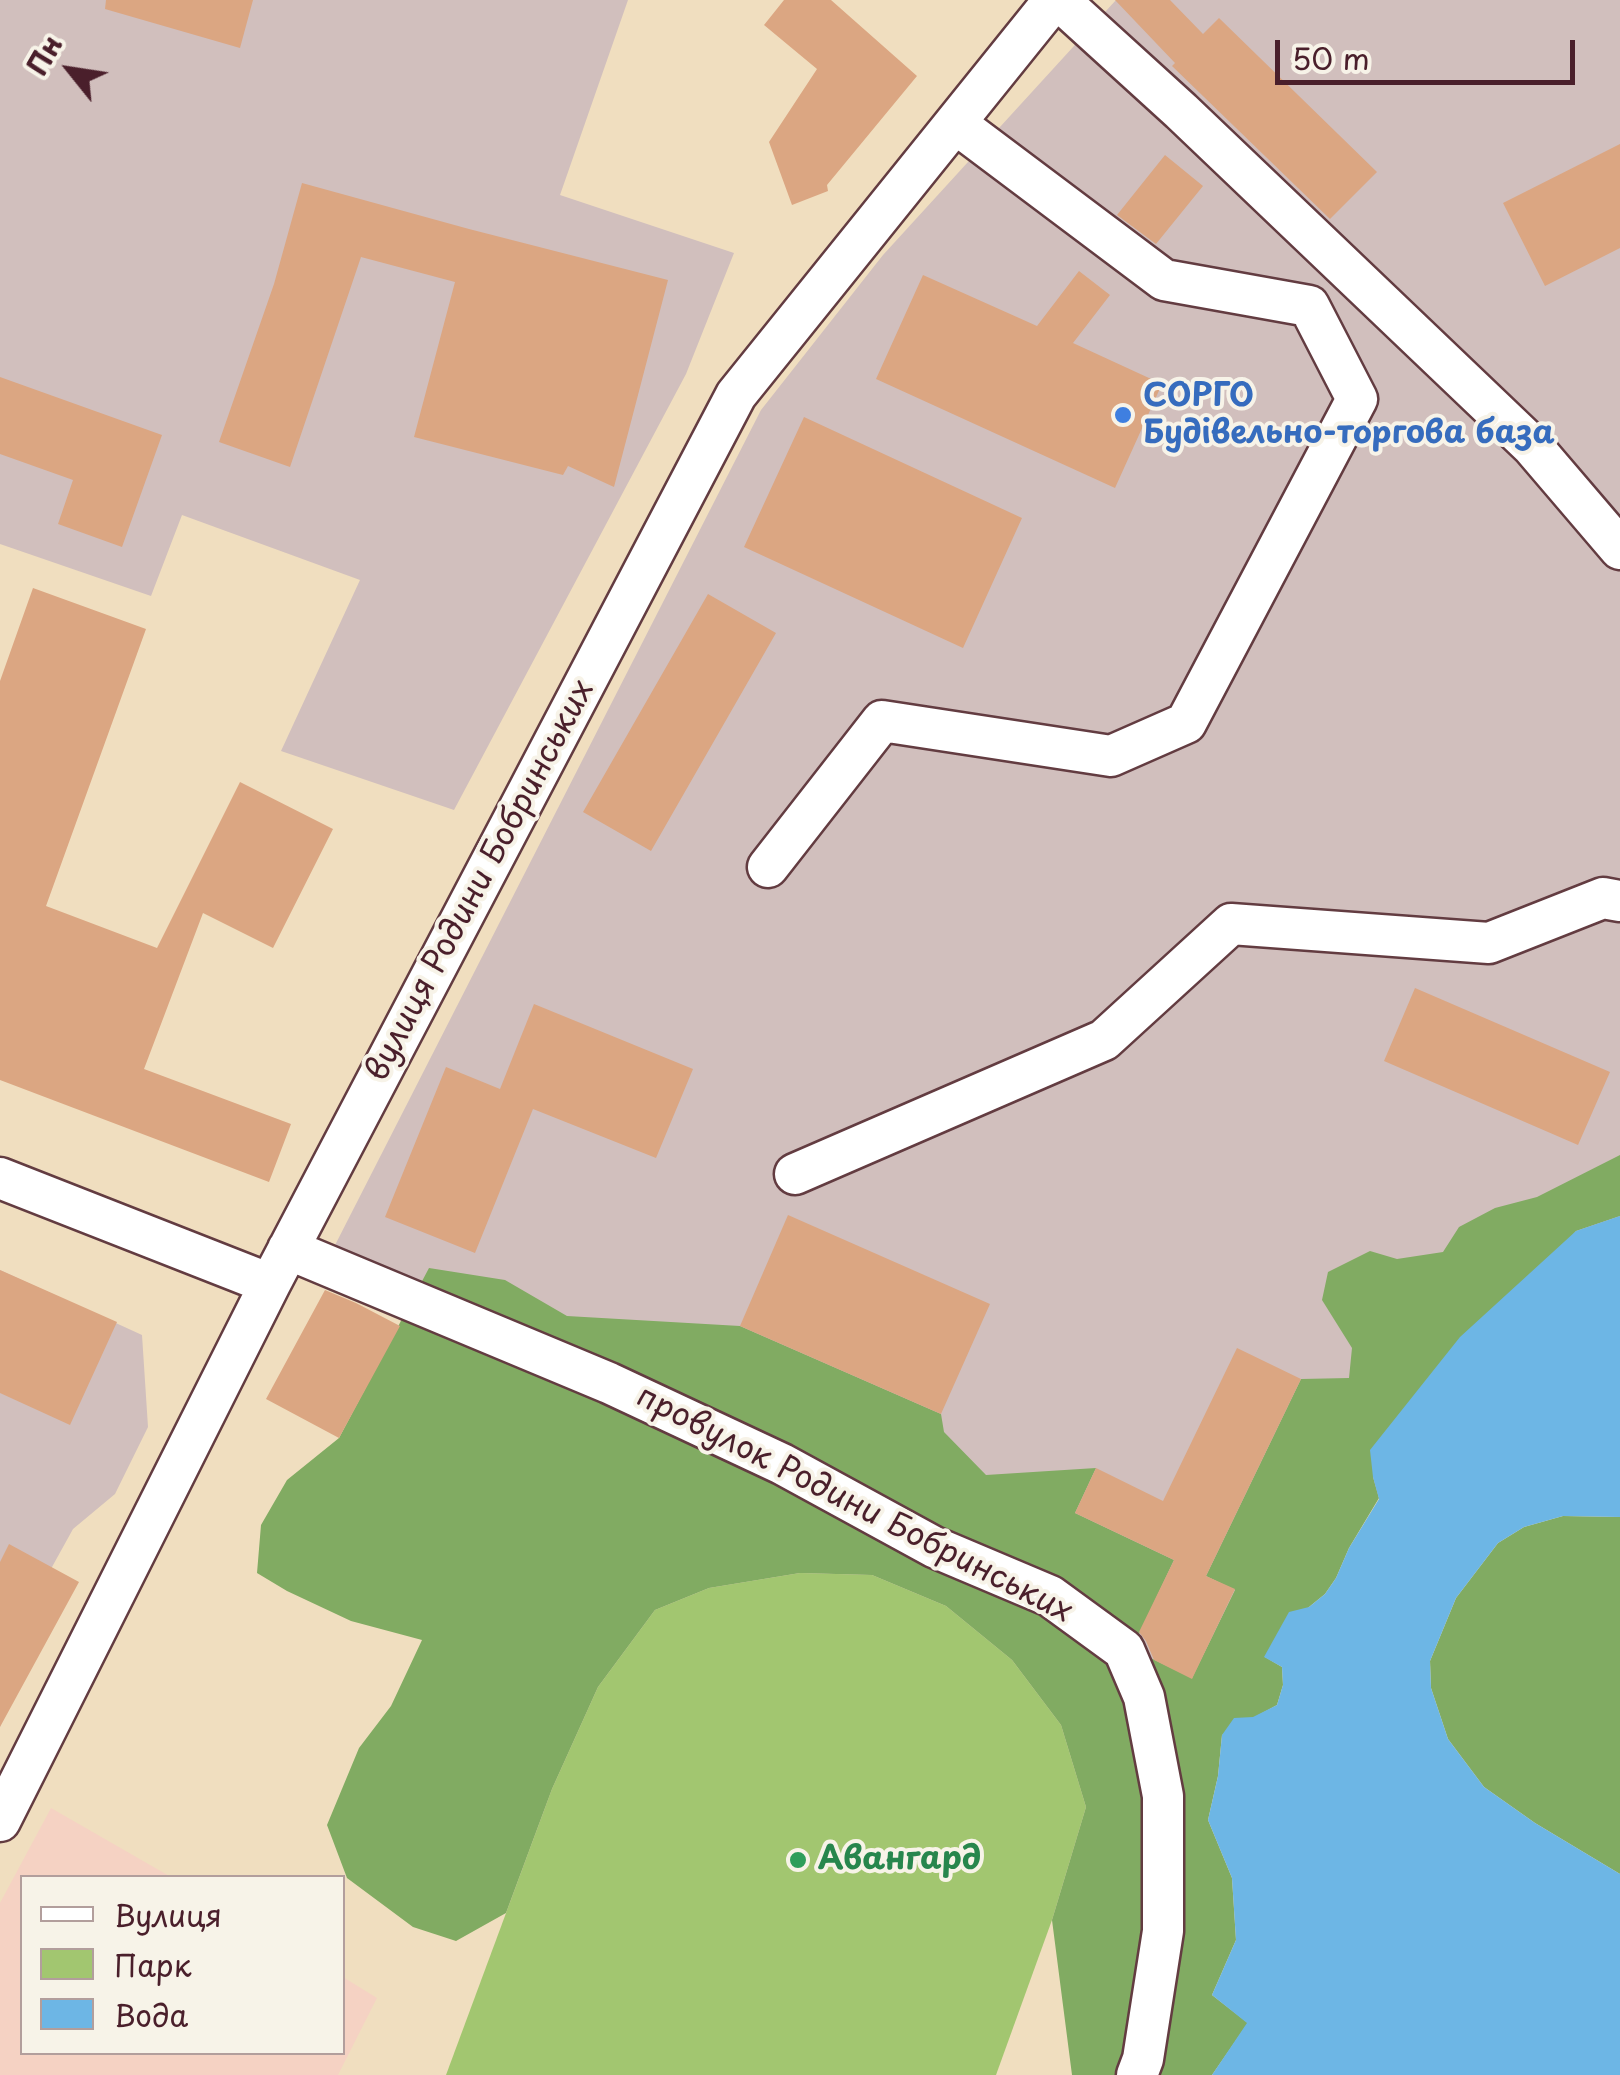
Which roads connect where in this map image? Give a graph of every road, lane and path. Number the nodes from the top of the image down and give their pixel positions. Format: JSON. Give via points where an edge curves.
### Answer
{"nodes":[{"id":1,"x":1056,"y":0,"type":"edge"},
{"id":2,"x":955,"y":123,"type":"junction"},
{"id":3,"x":1620,"y":549,"type":"edge"},
{"id":4,"x":768,"y":867,"type":"dead end"},
{"id":5,"x":1614,"y":895,"type":"edge"},
{"id":6,"x":795,"y":1174,"type":"dead end"},
{"id":7,"x":0,"y":1178,"type":"edge"},
{"id":8,"x":279,"y":1266,"type":"junction"},
{"id":9,"x":0,"y":1821,"type":"edge"},
{"id":10,"x":1137,"y":2075,"type":"edge"}],
"edges":[{"from":1,"to":2,"type":"street","name":"вулиця Родини Бобринських"},
{"from":1,"to":3,"type":"street","via":[[1532,446]]},
{"from":2,"to":4,"type":"street","via":[[1164,280],[1308,306],[1358,399],[1186,723],[1110,756],[882,720]]},
{"from":2,"to":8,"type":"street","name":"вулиця Родини Бобринських","via":[[736,394]]},
{"from":5,"to":6,"type":"street","via":[[1489,943],[1231,924],[1104,1040]]},
{"from":7,"to":8,"type":"street","name":"провулок Родини Бобринських"},
{"from":8,"to":9,"type":"street","name":"вулиця Родини Бобринських"},
{"from":8,"to":10,"type":"street","name":"провулок Родини Бобринських","via":[[609,1383],[782,1464],[934,1547],[1050,1596],[1124,1650],[1144,1697],[1163,1796],[1163,1931]]}]}
